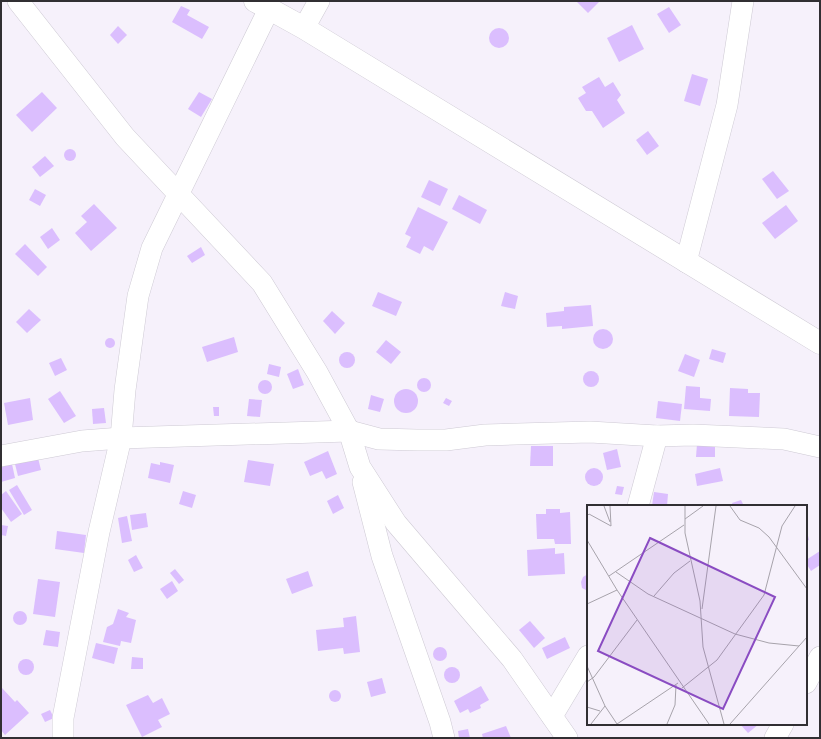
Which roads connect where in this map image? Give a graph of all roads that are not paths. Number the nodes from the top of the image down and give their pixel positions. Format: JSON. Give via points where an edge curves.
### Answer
{"nodes":[{"id":1,"x":18,"y":1,"type":"edge"},
{"id":2,"x":743,"y":1,"type":"edge"},
{"id":3,"x":262,"y":5,"type":"edge"},
{"id":4,"x":311,"y":10,"type":"edge"},
{"id":5,"x":178,"y":194,"type":"junction"},
{"id":6,"x":686,"y":262,"type":"junction"},
{"id":7,"x":820,"y":343,"type":"edge"},
{"id":8,"x":348,"y":431,"type":"junction"},
{"id":9,"x":657,"y":436,"type":"junction"},
{"id":10,"x":121,"y":438,"type":"junction"},
{"id":11,"x":820,"y":447,"type":"edge"},
{"id":12,"x":1,"y":456,"type":"edge"},
{"id":13,"x":360,"y":467,"type":"junction"},
{"id":14,"x":638,"y":505,"type":"edge"},
{"id":15,"x":820,"y":657,"type":"edge"},
{"id":16,"x":587,"y":658,"type":"edge"},
{"id":17,"x":807,"y":681,"type":"edge"},
{"id":18,"x":552,"y":716,"type":"junction"},
{"id":19,"x":782,"y":725,"type":"edge"},
{"id":20,"x":63,"y":738,"type":"edge"},
{"id":21,"x":444,"y":738,"type":"edge"},
{"id":22,"x":567,"y":738,"type":"edge"},
{"id":23,"x":775,"y":738,"type":"edge"}],
"edges":[{"from":1,"to":5,"type":"street","via":[[124,137]]},
{"from":2,"to":6,"type":"street","via":[[727,105]]},
{"from":3,"to":4,"type":"street"},
{"from":3,"to":5,"type":"street"},
{"from":4,"to":6,"type":"street"},
{"from":5,"to":8,"type":"street","via":[[262,283],[317,372]]},
{"from":5,"to":10,"type":"street","via":[[152,248],[138,296]]},
{"from":6,"to":7,"type":"street"},
{"from":8,"to":9,"type":"street","via":[[379,439],[417,440],[590,432]]},
{"from":8,"to":10,"type":"street"},
{"from":8,"to":13,"type":"street"},
{"from":9,"to":11,"type":"street","via":[[784,439]]},
{"from":9,"to":14,"type":"street"},
{"from":10,"to":12,"type":"street","via":[[82,441]]},
{"from":10,"to":20,"type":"street","via":[[63,718]]},
{"from":13,"to":18,"type":"street","via":[[396,523],[512,658]]},
{"from":13,"to":21,"type":"street","via":[[382,556]]},
{"from":15,"to":17,"type":"street"},
{"from":16,"to":18,"type":"street"},
{"from":18,"to":22,"type":"street"},
{"from":19,"to":23,"type":"street"}]}
